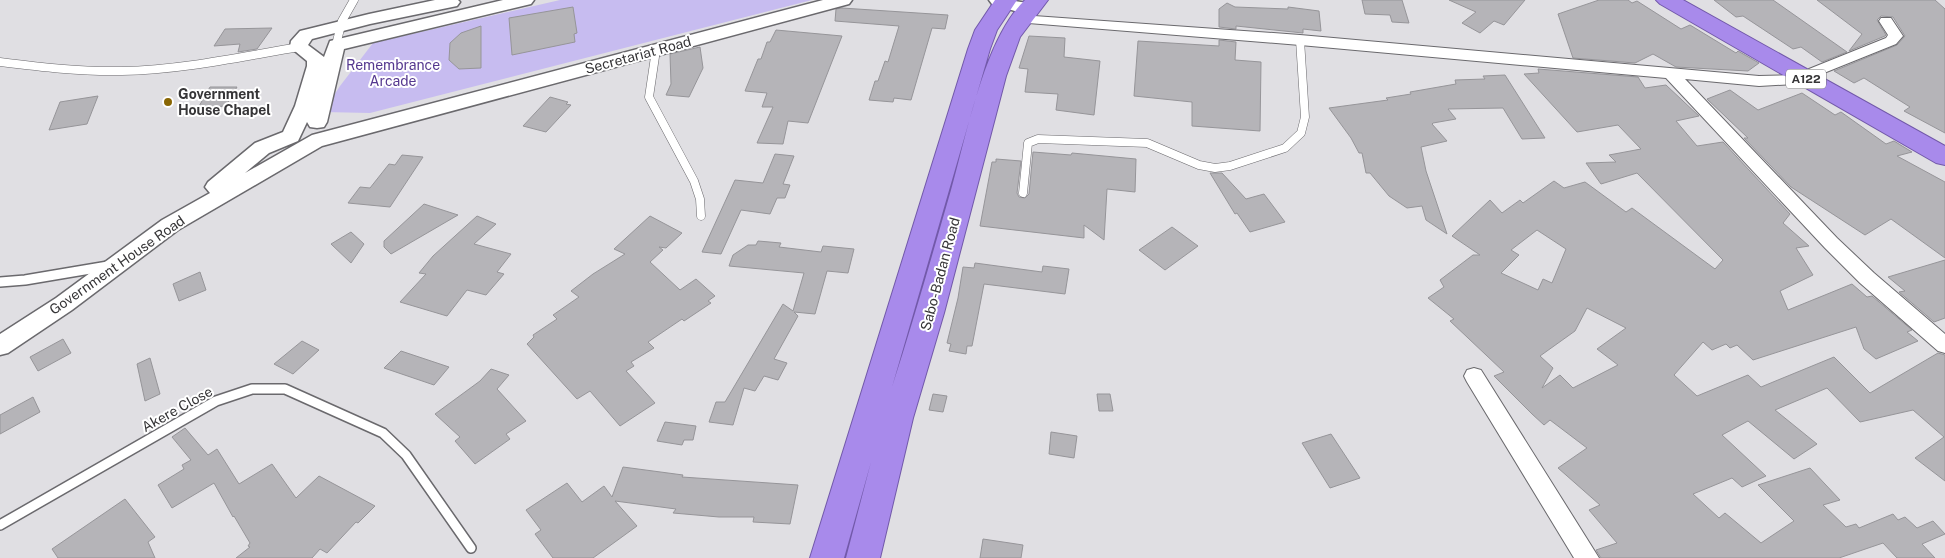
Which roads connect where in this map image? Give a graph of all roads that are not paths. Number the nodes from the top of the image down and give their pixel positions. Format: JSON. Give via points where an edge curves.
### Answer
{"nodes":[{"id":1,"x":354,"y":0,"type":"edge"},
{"id":2,"x":462,"y":0,"type":"edge"},
{"id":3,"x":525,"y":0,"type":"edge"},
{"id":4,"x":843,"y":0,"type":"edge"},
{"id":5,"x":1667,"y":0,"type":"edge"},
{"id":6,"x":1684,"y":0,"type":"edge"},
{"id":7,"x":1016,"y":5,"type":"edge"},
{"id":8,"x":1886,"y":22,"type":"dead end"},
{"id":9,"x":337,"y":36,"type":"junction"},
{"id":10,"x":1300,"y":40,"type":"junction"},
{"id":11,"x":300,"y":48,"type":"junction"},
{"id":12,"x":656,"y":50,"type":"junction"},
{"id":13,"x":0,"y":62,"type":"edge"},
{"id":14,"x":1671,"y":74,"type":"junction"},
{"id":15,"x":1811,"y":76,"type":"junction"},
{"id":16,"x":318,"y":132,"type":"junction"},
{"id":17,"x":292,"y":134,"type":"junction"},
{"id":18,"x":1945,"y":145,"type":"edge"},
{"id":19,"x":1945,"y":157,"type":"edge"},
{"id":20,"x":951,"y":183,"type":"junction"},
{"id":21,"x":1023,"y":193,"type":"dead end"},
{"id":22,"x":701,"y":216,"type":"dead end"},
{"id":23,"x":170,"y":225,"type":"junction"},
{"id":24,"x":118,"y":264,"type":"junction"},
{"id":25,"x":0,"y":282,"type":"edge"},
{"id":26,"x":1945,"y":345,"type":"edge"},
{"id":27,"x":0,"y":346,"type":"edge"},
{"id":28,"x":1474,"y":376,"type":"dead end"},
{"id":29,"x":0,"y":525,"type":"edge"},
{"id":30,"x":471,"y":548,"type":"dead end"},
{"id":31,"x":827,"y":558,"type":"edge"},
{"id":32,"x":863,"y":558,"type":"edge"},
{"id":33,"x":1587,"y":558,"type":"edge"}],
"edges":[{"from":1,"to":9,"type":"lane","via":[[346,9]]},
{"from":2,"to":9,"type":"street"},
{"from":3,"to":9,"type":"street"},
{"from":4,"to":12,"type":"street","name":"Secretariat Road"},
{"from":5,"to":15,"type":"highway","number":"A122"},
{"from":6,"to":15,"type":"highway","number":"A122"},
{"from":7,"to":10,"type":"street"},
{"from":7,"to":20,"type":"highway","name":"Sabo-Badan Road","via":[[986,30],[979,49]]},
{"from":8,"to":15,"type":"street","via":[[1896,36],[1891,41]]},
{"from":9,"to":11,"type":"street","via":[[306,35],[300,40]]},
{"from":9,"to":16,"type":"street"},
{"from":10,"to":14,"type":"street"},
{"from":10,"to":21,"type":"lane","via":[[1305,117],[1301,133],[1285,148],[1215,168],[1131,141],[1038,139],[1028,144]]},
{"from":11,"to":13,"type":"lane","via":[[132,71],[95,72]]},
{"from":11,"to":17,"type":"street","via":[[316,59],[305,106]]},
{"from":12,"to":16,"type":"street","name":"Secretariat Road","via":[[432,109]]},
{"from":12,"to":22,"type":"lane","via":[[649,98],[694,181]]},
{"from":14,"to":15,"type":"street","via":[[1759,81]]},
{"from":14,"to":26,"type":"street","via":[[1831,243]]},
{"from":15,"to":18,"type":"highway","number":"A122"},
{"from":15,"to":19,"type":"highway","number":"A122"},
{"from":16,"to":17,"type":"street","via":[[304,125]]},
{"from":16,"to":23,"type":"street","name":"Government House Road"},
{"from":17,"to":23,"type":"street","via":[[262,148]]},
{"from":20,"to":31,"type":"highway","name":"Sabo-Badan Road"},
{"from":20,"to":32,"type":"highway","name":"Sabo-Badan Road","via":[[930,313],[898,418]]},
{"from":23,"to":24,"type":"street","name":"Government House Road"},
{"from":24,"to":25,"type":"lane"},
{"from":24,"to":27,"type":"street","name":"Government House Road"},
{"from":28,"to":33,"type":"street"},
{"from":29,"to":30,"type":"lane","name":"Akere Close","via":[[216,401],[252,389],[286,389],[383,433],[406,455]]}]}
